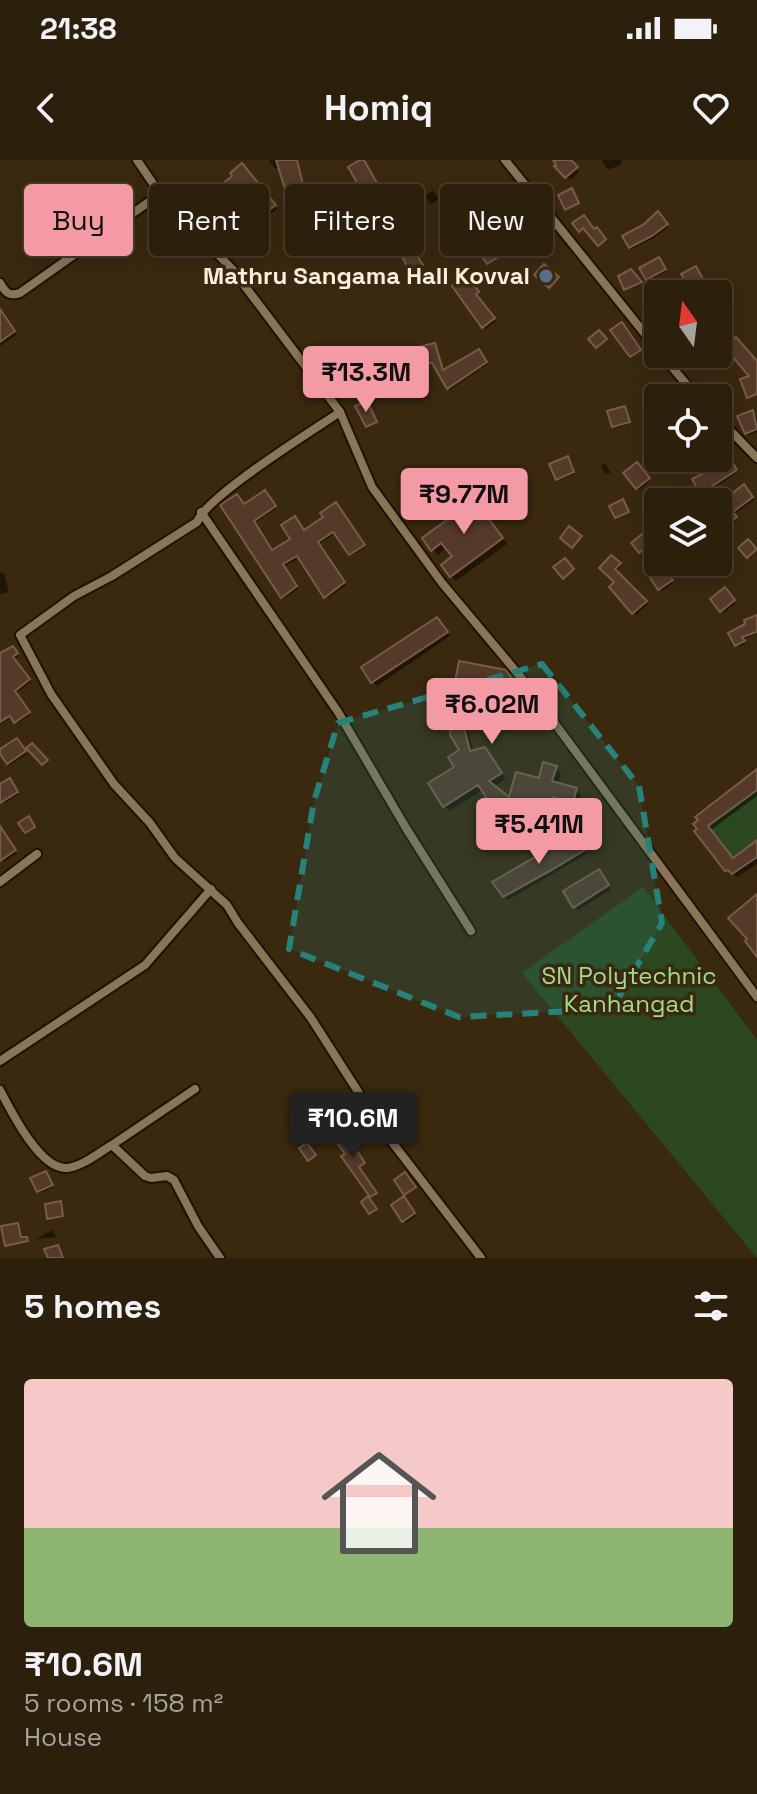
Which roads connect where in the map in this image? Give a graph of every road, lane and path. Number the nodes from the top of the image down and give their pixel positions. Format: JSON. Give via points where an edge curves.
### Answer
{"nodes":[{"id":1,"x":137,"y":160,"type":"edge"},
{"id":2,"x":505,"y":160,"type":"edge"},
{"id":3,"x":153,"y":184,"type":"edge"},
{"id":4,"x":149,"y":202,"type":"edge"},
{"id":5,"x":220,"y":256,"type":"edge"},
{"id":6,"x":0,"y":283,"type":"edge"},
{"id":7,"x":644,"y":333,"type":"edge"},
{"id":8,"x":673,"y":368,"type":"edge"},
{"id":9,"x":686,"y":384,"type":"edge"},
{"id":10,"x":340,"y":412,"type":"junction"},
{"id":11,"x":732,"y":430,"type":"edge"},
{"id":12,"x":753,"y":448,"type":"edge"},
{"id":13,"x":757,"y":458,"type":"edge"},
{"id":14,"x":201,"y":512,"type":"junction"},
{"id":15,"x":37,"y":854,"type":"dead end"},
{"id":16,"x":0,"y":882,"type":"edge"},
{"id":17,"x":211,"y":889,"type":"junction"},
{"id":18,"x":471,"y":931,"type":"dead end"},
{"id":19,"x":757,"y":997,"type":"edge"},
{"id":20,"x":0,"y":1061,"type":"edge"},
{"id":21,"x":195,"y":1089,"type":"dead end"},
{"id":22,"x":0,"y":1090,"type":"edge"},
{"id":23,"x":112,"y":1145,"type":"junction"},
{"id":24,"x":220,"y":1258,"type":"edge"},
{"id":25,"x":481,"y":1258,"type":"edge"}],
"edges":[{"from":1,"to":3,"type":"street"},
{"from":2,"to":7,"type":"street"},
{"from":4,"to":6,"type":"street","via":[[20,293],[10,295]]},
{"from":5,"to":10,"type":"street"},
{"from":8,"to":9,"type":"street"},
{"from":10,"to":14,"type":"street"},
{"from":10,"to":19,"type":"street","via":[[372,487],[519,675]]},
{"from":11,"to":12,"type":"street"},
{"from":12,"to":13,"type":"street"},
{"from":14,"to":17,"type":"street","via":[[197,522],[57,606],[20,635],[51,694],[114,784],[175,858]]},
{"from":14,"to":18,"type":"street","via":[[338,712]]},
{"from":15,"to":16,"type":"street"},
{"from":17,"to":20,"type":"street","via":[[145,965]]},
{"from":17,"to":25,"type":"street","via":[[311,1018],[382,1129]]},
{"from":21,"to":23,"type":"street"},
{"from":22,"to":23,"type":"street","via":[[37,1150],[56,1166],[78,1165]]},
{"from":23,"to":24,"type":"street","via":[[145,1176],[174,1180]]}]}
